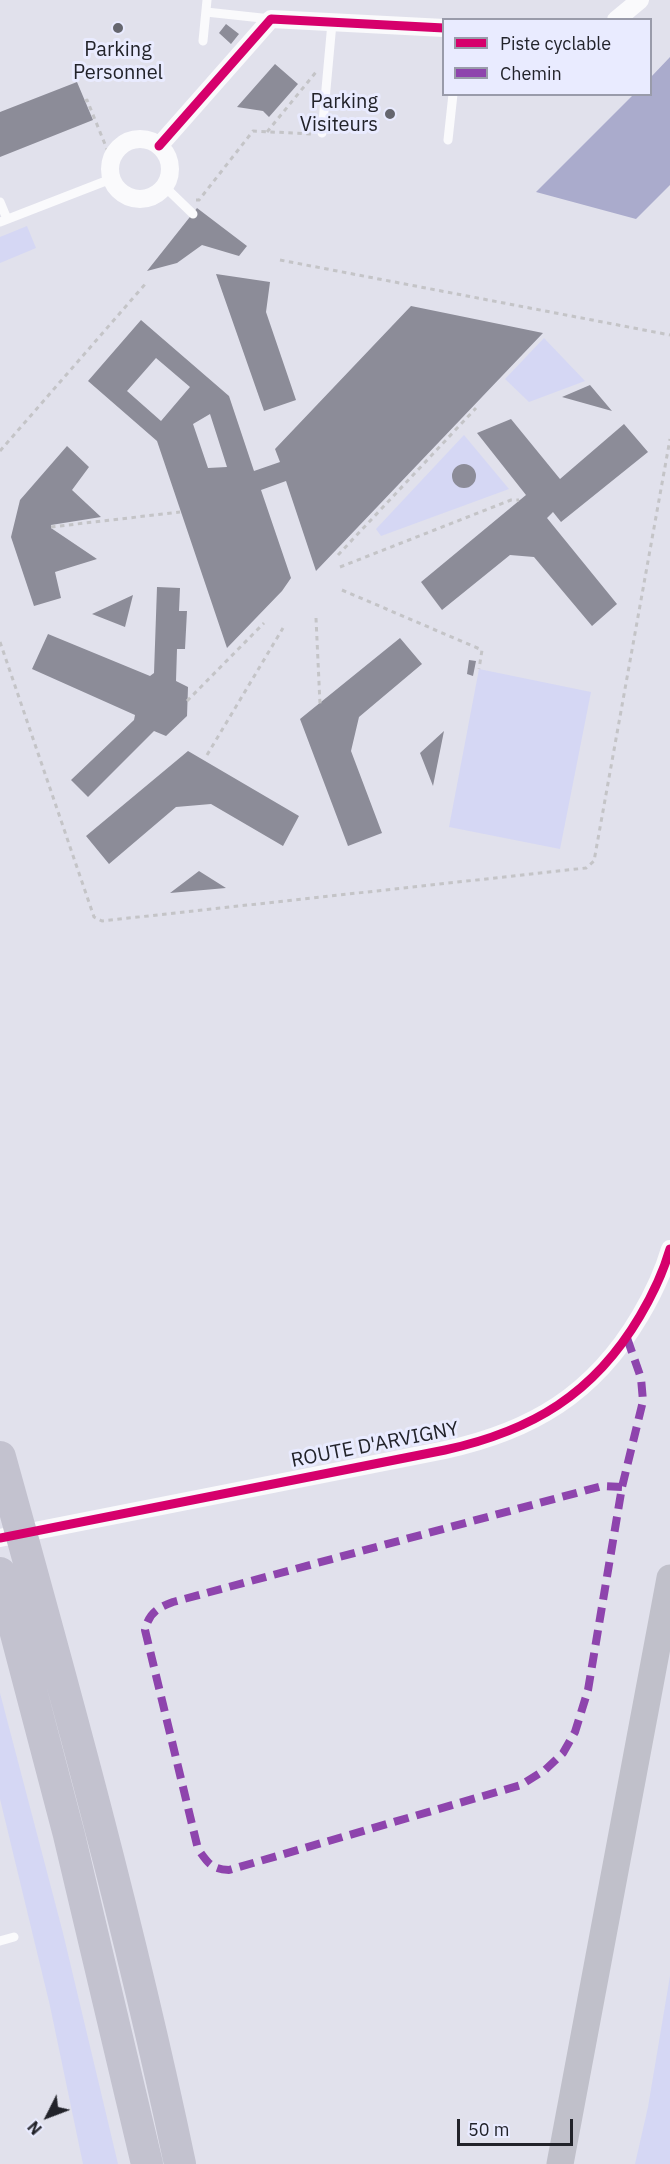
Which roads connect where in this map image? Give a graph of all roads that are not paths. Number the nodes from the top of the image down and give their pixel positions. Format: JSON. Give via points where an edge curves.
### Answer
{"nodes":[{"id":1,"x":207,"y":0,"type":"edge"},
{"id":2,"x":640,"y":0,"type":"edge"},
{"id":3,"x":206,"y":12,"type":"junction"},
{"id":4,"x":618,"y":18,"type":"edge"},
{"id":5,"x":271,"y":19,"type":"junction"},
{"id":6,"x":332,"y":22,"type":"junction"},
{"id":7,"x":442,"y":27,"type":"edge"},
{"id":8,"x":203,"y":41,"type":"dead end"},
{"id":9,"x":453,"y":96,"type":"edge"},
{"id":10,"x":322,"y":133,"type":"road end"},
{"id":11,"x":448,"y":140,"type":"dead end"},
{"id":12,"x":159,"y":146,"type":"junction"},
{"id":13,"x":111,"y":178,"type":"junction"},
{"id":14,"x":164,"y":186,"type":"junction"},
{"id":15,"x":0,"y":202,"type":"edge"},
{"id":16,"x":193,"y":214,"type":"dead end"},
{"id":17,"x":4,"y":221,"type":"edge"},
{"id":18,"x":670,"y":1249,"type":"edge"},
{"id":19,"x":0,"y":1457,"type":"edge"},
{"id":20,"x":0,"y":1538,"type":"edge"},
{"id":21,"x":0,"y":1573,"type":"edge"},
{"id":22,"x":670,"y":1578,"type":"edge"},
{"id":23,"x":14,"y":1937,"type":"dead end"},
{"id":24,"x":0,"y":1941,"type":"edge"},
{"id":25,"x":147,"y":2164,"type":"edge"},
{"id":26,"x":180,"y":2164,"type":"edge"},
{"id":27,"x":560,"y":2164,"type":"edge"}],
"edges":[{"from":1,"to":3,"type":"lane"},
{"from":2,"to":4,"type":"street"},
{"from":3,"to":5,"type":"lane"},
{"from":3,"to":8,"type":"lane"},
{"from":5,"to":6,"type":"street"},
{"from":5,"to":12,"type":"street"},
{"from":6,"to":7,"type":"street"},
{"from":6,"to":10,"type":"lane"},
{"from":9,"to":11,"type":"lane"},
{"from":12,"to":13,"type":"street","via":[[140,139],[121,146],[111,159]]},
{"from":12,"to":14,"type":"street","via":[[170,170]]},
{"from":13,"to":14,"type":"street","via":[[120,191],[139,198],[149,197]]},
{"from":13,"to":17,"type":"lane"},
{"from":14,"to":16,"type":"lane"},
{"from":15,"to":17,"type":"lane"},
{"from":18,"to":20,"type":"street","name":"ROUTE D'ARVIGNY","via":[[655,1291],[632,1329],[594,1376],[571,1397],[504,1434],[445,1450]]},
{"from":19,"to":26,"type":"highway","via":[[95,1806]]},
{"from":21,"to":25,"type":"highway","via":[[69,1834]]},
{"from":22,"to":27,"type":"main road"},
{"from":23,"to":24,"type":"lane"}]}
